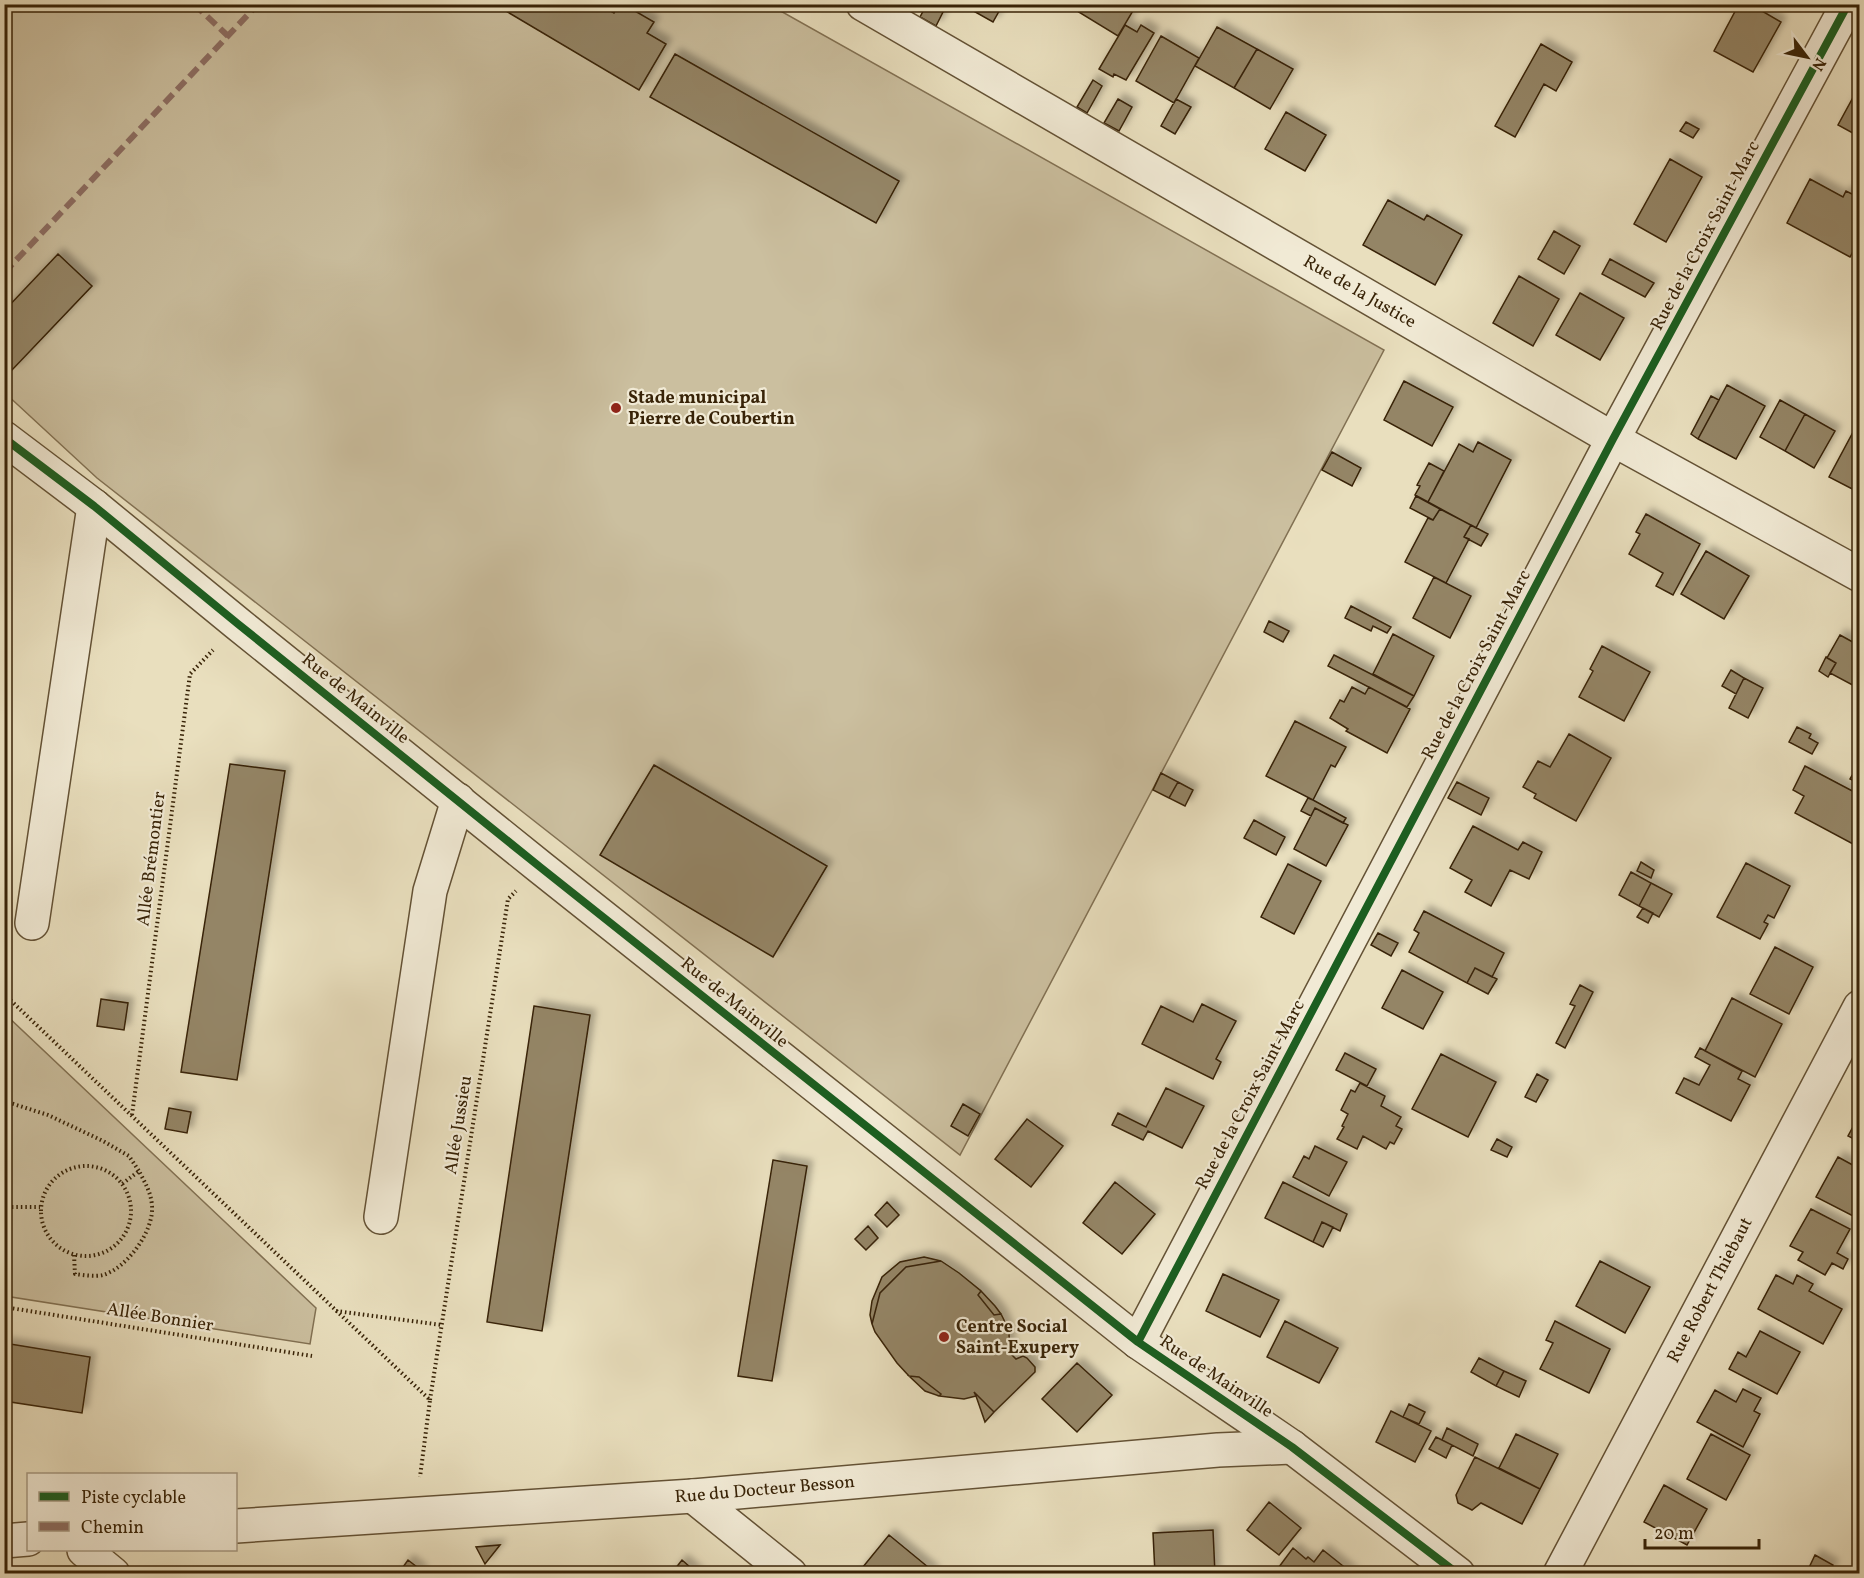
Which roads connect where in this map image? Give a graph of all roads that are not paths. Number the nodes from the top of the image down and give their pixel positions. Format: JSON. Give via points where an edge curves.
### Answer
{"nodes":[{"id":1,"x":863,"y":4,"type":"edge"},
{"id":2,"x":1848,"y":4,"type":"edge"},
{"id":3,"x":4,"y":438,"type":"edge"},
{"id":4,"x":1613,"y":439,"type":"junction"},
{"id":5,"x":94,"y":506,"type":"junction"},
{"id":6,"x":1860,"y":576,"type":"edge"},
{"id":7,"x":458,"y":800,"type":"junction"},
{"id":8,"x":32,"y":923,"type":"dead end"},
{"id":9,"x":1860,"y":1007,"type":"edge"},
{"id":10,"x":381,"y":1217,"type":"dead end"},
{"id":11,"x":1138,"y":1342,"type":"junction"},
{"id":12,"x":1292,"y":1448,"type":"junction"},
{"id":13,"x":693,"y":1496,"type":"junction"},
{"id":14,"x":237,"y":1526,"type":"edge"},
{"id":15,"x":27,"y":1539,"type":"edge"},
{"id":16,"x":4,"y":1541,"type":"edge"},
{"id":17,"x":85,"y":1551,"type":"edge"},
{"id":18,"x":113,"y":1574,"type":"edge"},
{"id":19,"x":790,"y":1574,"type":"edge"},
{"id":20,"x":1458,"y":1574,"type":"edge"},
{"id":21,"x":1560,"y":1574,"type":"edge"}],
"edges":[{"from":1,"to":4,"type":"street","name":"Rue de la Justice"},
{"from":2,"to":4,"type":"street","name":"Rue de la Croix Saint-Marc"},
{"from":3,"to":5,"type":"street","name":"Rue de Mainville"},
{"from":4,"to":6,"type":"street","name":"Rue de la Justice"},
{"from":4,"to":11,"type":"street","name":"Rue de la Croix Saint-Marc"},
{"from":5,"to":7,"type":"street","name":"Rue de Mainville"},
{"from":5,"to":8,"type":"street"},
{"from":7,"to":10,"type":"street","via":[[430,891]]},
{"from":7,"to":11,"type":"street","name":"Rue de Mainville"},
{"from":9,"to":21,"type":"street","name":"Rue Robert Thiebaut"},
{"from":11,"to":12,"type":"street","name":"Rue de Mainville"},
{"from":12,"to":13,"type":"street","name":"Rue du Docteur Besson","via":[[1218,1450]]},
{"from":12,"to":20,"type":"street","name":"Rue de Mainville"},
{"from":13,"to":14,"type":"street","name":"Rue du Docteur Besson"},
{"from":13,"to":19,"type":"street"},
{"from":15,"to":16,"type":"street"},
{"from":17,"to":18,"type":"street"}]}
